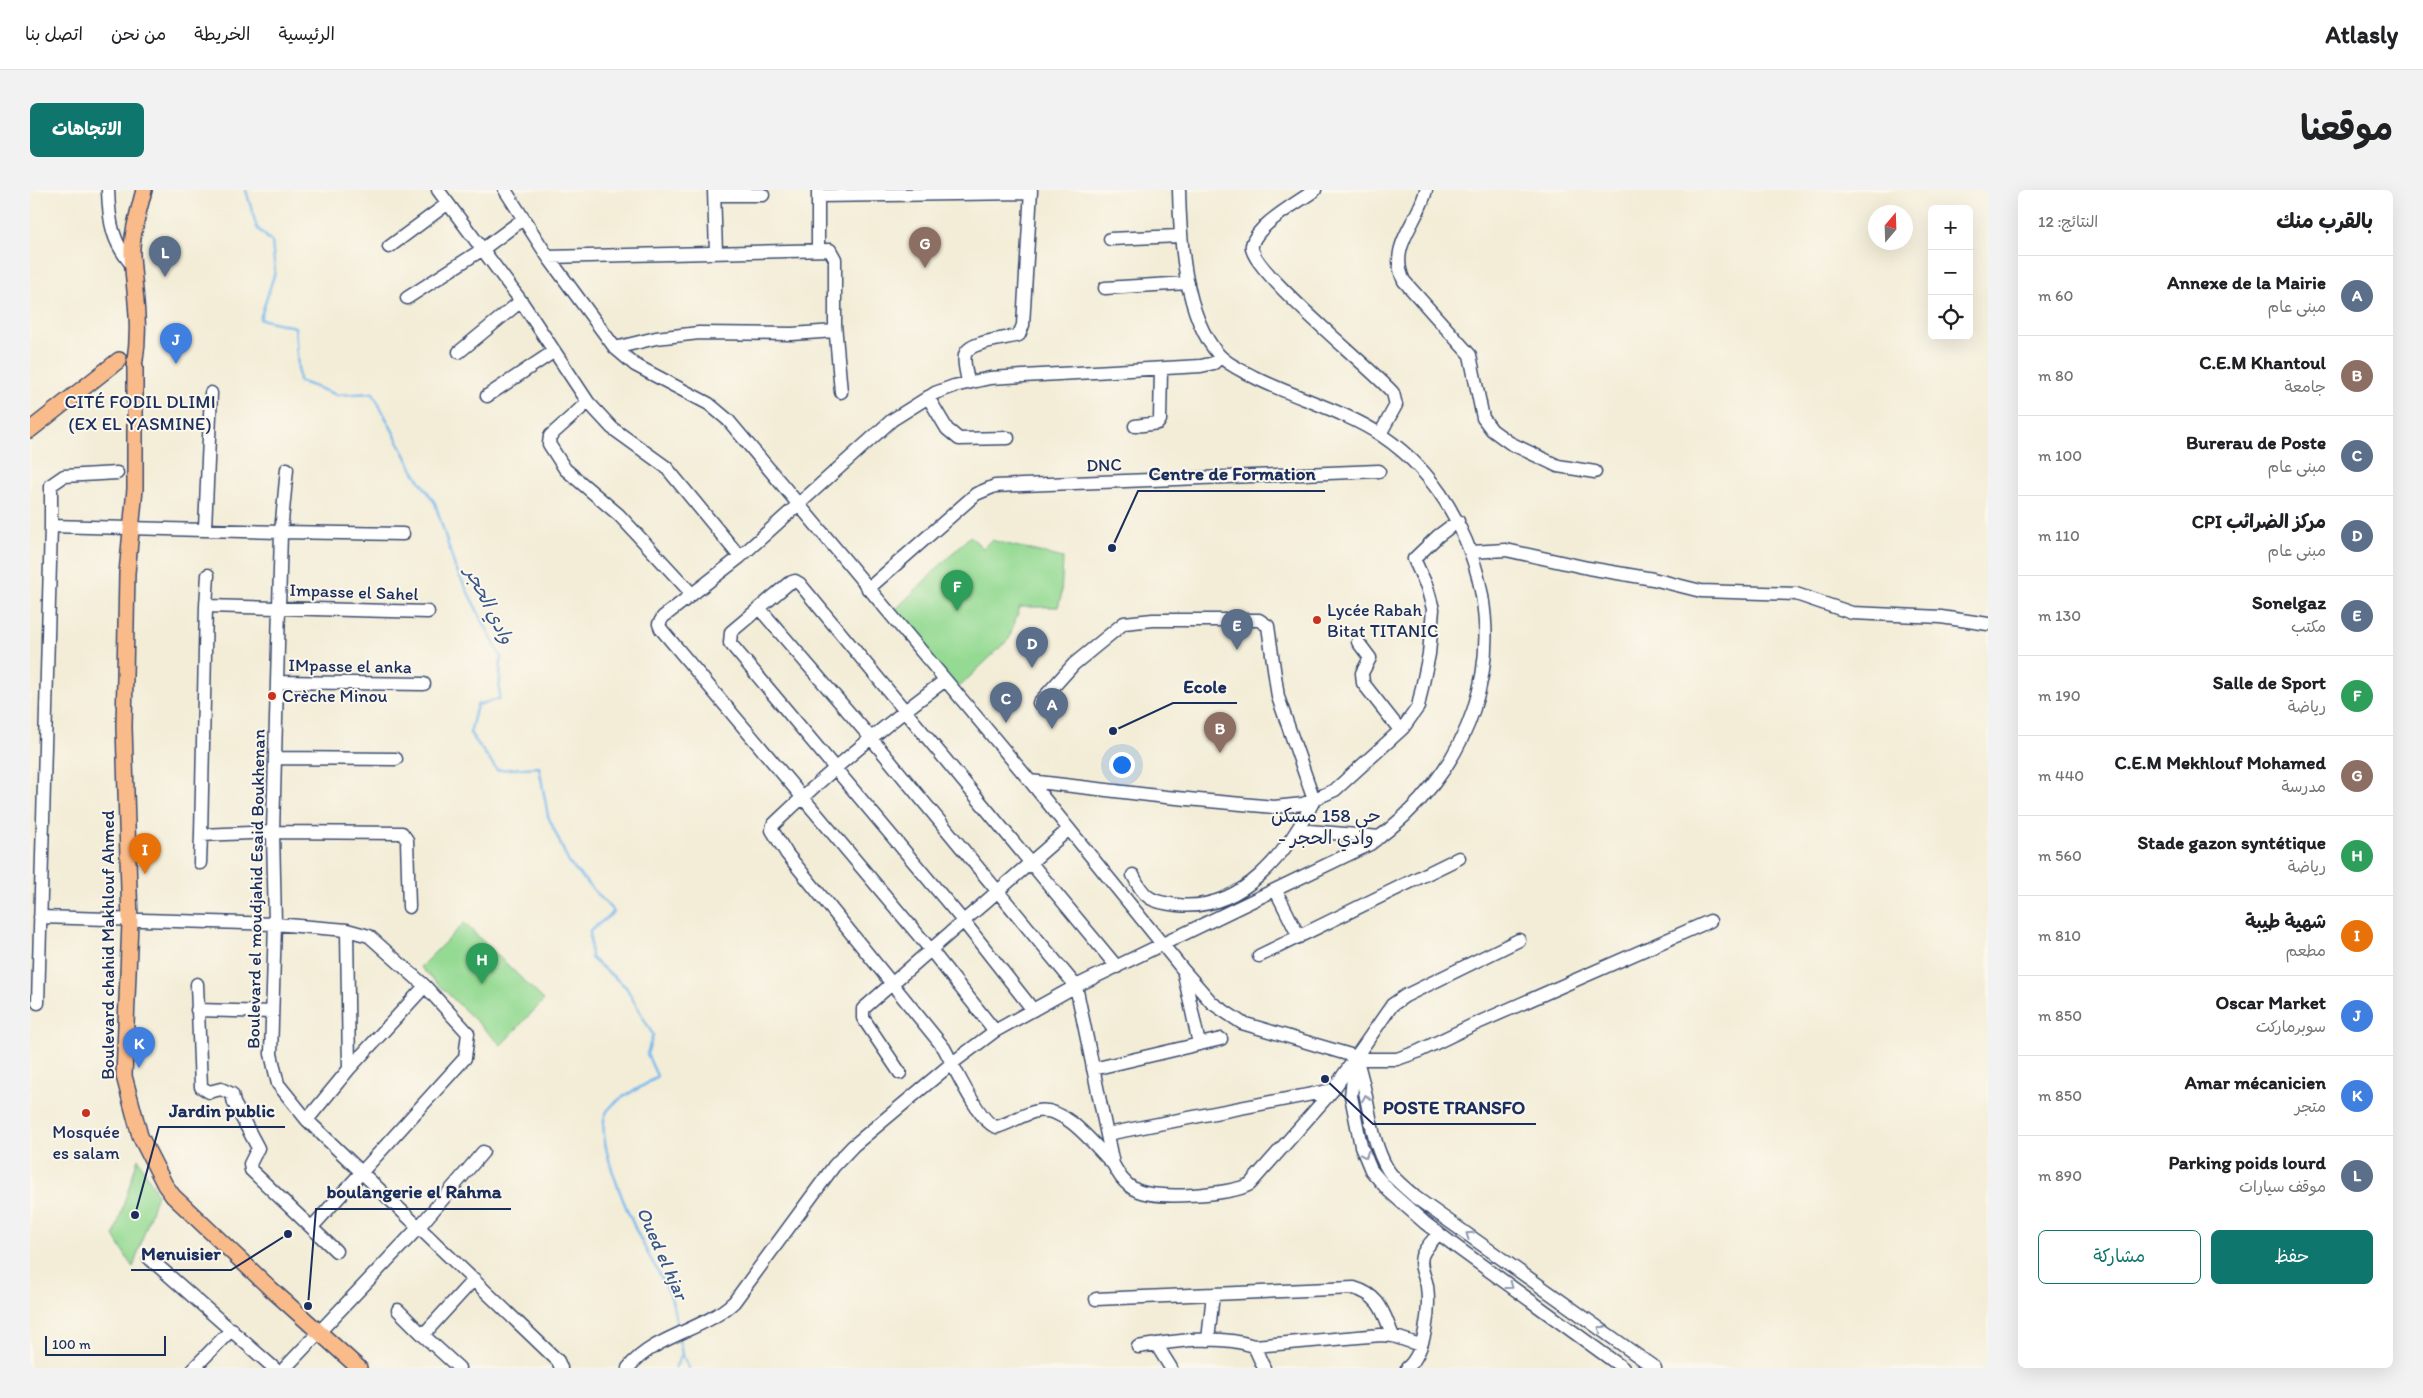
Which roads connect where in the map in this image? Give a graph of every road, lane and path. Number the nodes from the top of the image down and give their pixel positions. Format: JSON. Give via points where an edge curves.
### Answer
{"nodes":[{"id":1,"x":108,"y":190,"type":"edge"},
{"id":2,"x":144,"y":190,"type":"edge"},
{"id":3,"x":438,"y":190,"type":"edge"},
{"id":4,"x":504,"y":190,"type":"edge"},
{"id":5,"x":1179,"y":190,"type":"edge"},
{"id":6,"x":1315,"y":190,"type":"edge"},
{"id":7,"x":1426,"y":190,"type":"edge"},
{"id":8,"x":1032,"y":191,"type":"edge"},
{"id":9,"x":715,"y":192,"type":"edge"},
{"id":10,"x":818,"y":193,"type":"edge"},
{"id":11,"x":763,"y":195,"type":"dead end"},
{"id":12,"x":447,"y":204,"type":"junction"},
{"id":13,"x":522,"y":220,"type":"junction"},
{"id":14,"x":1180,"y":236,"type":"junction"},
{"id":15,"x":1110,"y":238,"type":"dead end"},
{"id":16,"x":389,"y":247,"type":"dead end"},
{"id":17,"x":483,"y":249,"type":"junction"},
{"id":18,"x":818,"y":249,"type":"junction"},
{"id":19,"x":716,"y":253,"type":"junction"},
{"id":20,"x":548,"y":257,"type":"junction"},
{"id":21,"x":134,"y":267,"type":"junction"},
{"id":22,"x":1188,"y":283,"type":"junction"},
{"id":23,"x":1106,"y":288,"type":"dead end"},
{"id":24,"x":407,"y":298,"type":"dead end"},
{"id":25,"x":521,"y":301,"type":"junction"},
{"id":26,"x":835,"y":331,"type":"junction"},
{"id":27,"x":615,"y":348,"type":"junction"},
{"id":28,"x":459,"y":352,"type":"dead end"},
{"id":29,"x":553,"y":352,"type":"junction"},
{"id":30,"x":1220,"y":356,"type":"junction"},
{"id":31,"x":126,"y":365,"type":"junction"},
{"id":32,"x":1161,"y":370,"type":"junction"},
{"id":33,"x":968,"y":382,"type":"junction"},
{"id":34,"x":842,"y":392,"type":"dead end"},
{"id":35,"x":211,"y":393,"type":"dead end"},
{"id":36,"x":487,"y":396,"type":"dead end"},
{"id":37,"x":928,"y":397,"type":"junction"},
{"id":38,"x":588,"y":402,"type":"junction"},
{"id":39,"x":1135,"y":426,"type":"dead end"},
{"id":40,"x":30,"y":430,"type":"edge"},
{"id":41,"x":1380,"y":434,"type":"junction"},
{"id":42,"x":1008,"y":438,"type":"dead end"},
{"id":43,"x":287,"y":469,"type":"dead end"},
{"id":44,"x":1379,"y":471,"type":"dead end"},
{"id":45,"x":1595,"y":472,"type":"dead end"},
{"id":46,"x":117,"y":473,"type":"dead end"},
{"id":47,"x":798,"y":505,"type":"junction"},
{"id":48,"x":1458,"y":521,"type":"junction"},
{"id":49,"x":51,"y":526,"type":"junction"},
{"id":50,"x":205,"y":528,"type":"junction"},
{"id":51,"x":132,"y":529,"type":"junction"},
{"id":52,"x":282,"y":532,"type":"junction"},
{"id":53,"x":402,"y":534,"type":"dead end"},
{"id":54,"x":1470,"y":552,"type":"junction"},
{"id":55,"x":740,"y":557,"type":"junction"},
{"id":56,"x":208,"y":574,"type":"dead end"},
{"id":57,"x":868,"y":589,"type":"junction"},
{"id":58,"x":692,"y":594,"type":"junction"},
{"id":59,"x":206,"y":606,"type":"junction"},
{"id":60,"x":278,"y":607,"type":"junction"},
{"id":61,"x":759,"y":608,"type":"junction"},
{"id":62,"x":428,"y":612,"type":"dead end"},
{"id":63,"x":1988,"y":624,"type":"edge"},
{"id":64,"x":1358,"y":642,"type":"dead end"},
{"id":65,"x":944,"y":681,"type":"junction"},
{"id":66,"x":277,"y":682,"type":"junction"},
{"id":67,"x":424,"y":684,"type":"dead end"},
{"id":68,"x":1040,"y":703,"type":"dead end"},
{"id":69,"x":906,"y":709,"type":"junction"},
{"id":70,"x":1400,"y":730,"type":"junction"},
{"id":71,"x":870,"y":737,"type":"junction"},
{"id":72,"x":275,"y":758,"type":"junction"},
{"id":73,"x":396,"y":759,"type":"dead end"},
{"id":74,"x":835,"y":767,"type":"junction"},
{"id":75,"x":1030,"y":781,"type":"junction"},
{"id":76,"x":801,"y":798,"type":"junction"},
{"id":77,"x":1314,"y":800,"type":"junction"},
{"id":78,"x":1069,"y":829,"type":"junction"},
{"id":79,"x":1297,"y":830,"type":"junction"},
{"id":80,"x":274,"y":832,"type":"junction"},
{"id":81,"x":201,"y":835,"type":"junction"},
{"id":82,"x":1380,"y":837,"type":"junction"},
{"id":83,"x":1459,"y":858,"type":"dead end"},
{"id":84,"x":200,"y":863,"type":"dead end"},
{"id":85,"x":1030,"y":864,"type":"junction"},
{"id":86,"x":1134,"y":875,"type":"dead end"},
{"id":87,"x":997,"y":891,"type":"junction"},
{"id":88,"x":1276,"y":891,"type":"junction"},
{"id":89,"x":408,"y":906,"type":"dead end"},
{"id":90,"x":40,"y":917,"type":"junction"},
{"id":91,"x":130,"y":922,"type":"junction"},
{"id":92,"x":964,"y":922,"type":"junction"},
{"id":93,"x":1710,"y":922,"type":"dead end"},
{"id":94,"x":275,"y":924,"type":"junction"},
{"id":95,"x":347,"y":930,"type":"junction"},
{"id":96,"x":1299,"y":937,"type":"junction"},
{"id":97,"x":1519,"y":940,"type":"dead end"},
{"id":98,"x":1164,"y":945,"type":"junction"},
{"id":99,"x":930,"y":949,"type":"junction"},
{"id":100,"x":1259,"y":956,"type":"dead end"},
{"id":101,"x":1117,"y":967,"type":"junction"},
{"id":102,"x":1184,"y":972,"type":"junction"},
{"id":103,"x":892,"y":982,"type":"junction"},
{"id":104,"x":197,"y":984,"type":"dead end"},
{"id":105,"x":425,"y":986,"type":"junction"},
{"id":106,"x":1076,"y":986,"type":"junction"},
{"id":107,"x":38,"y":1003,"type":"dead end"},
{"id":108,"x":197,"y":1010,"type":"junction"},
{"id":109,"x":1033,"y":1010,"type":"junction"},
{"id":110,"x":272,"y":1012,"type":"junction"},
{"id":111,"x":995,"y":1031,"type":"junction"},
{"id":112,"x":1221,"y":1039,"type":"dead end"},
{"id":113,"x":1199,"y":1044,"type":"junction"},
{"id":114,"x":1355,"y":1056,"type":"junction"},
{"id":115,"x":951,"y":1064,"type":"junction"},
{"id":116,"x":349,"y":1068,"type":"junction"},
{"id":117,"x":1093,"y":1069,"type":"junction"},
{"id":118,"x":900,"y":1073,"type":"dead end"},
{"id":119,"x":1333,"y":1090,"type":"junction"},
{"id":120,"x":307,"y":1120,"type":"junction"},
{"id":121,"x":1107,"y":1134,"type":"junction"},
{"id":122,"x":483,"y":1152,"type":"dead end"},
{"id":123,"x":1113,"y":1164,"type":"junction"},
{"id":124,"x":362,"y":1172,"type":"junction"},
{"id":125,"x":419,"y":1226,"type":"junction"},
{"id":126,"x":312,"y":1227,"type":"junction"},
{"id":127,"x":1438,"y":1234,"type":"junction"},
{"id":128,"x":336,"y":1251,"type":"dead end"},
{"id":129,"x":149,"y":1258,"type":"dead end"},
{"id":130,"x":474,"y":1279,"type":"junction"},
{"id":131,"x":1213,"y":1294,"type":"junction"},
{"id":132,"x":1096,"y":1299,"type":"dead end"},
{"id":133,"x":398,"y":1310,"type":"dead end"},
{"id":134,"x":232,"y":1330,"type":"junction"},
{"id":135,"x":320,"y":1334,"type":"junction"},
{"id":136,"x":423,"y":1335,"type":"junction"},
{"id":137,"x":1393,"y":1336,"type":"junction"},
{"id":138,"x":1208,"y":1340,"type":"junction"},
{"id":139,"x":1156,"y":1344,"type":"junction"},
{"id":140,"x":1420,"y":1345,"type":"junction"},
{"id":141,"x":1254,"y":1346,"type":"junction"},
{"id":142,"x":1138,"y":1347,"type":"dead end"},
{"id":143,"x":1627,"y":1348,"type":"junction"},
{"id":144,"x":1619,"y":1365,"type":"edge"},
{"id":145,"x":194,"y":1368,"type":"edge"},
{"id":146,"x":274,"y":1368,"type":"edge"},
{"id":147,"x":286,"y":1368,"type":"edge"},
{"id":148,"x":359,"y":1368,"type":"edge"},
{"id":149,"x":459,"y":1368,"type":"edge"},
{"id":150,"x":561,"y":1368,"type":"edge"},
{"id":151,"x":628,"y":1368,"type":"edge"},
{"id":152,"x":1171,"y":1368,"type":"edge"},
{"id":153,"x":1264,"y":1368,"type":"edge"},
{"id":154,"x":1407,"y":1368,"type":"edge"},
{"id":155,"x":1655,"y":1368,"type":"edge"}],
"edges":[{"from":1,"to":21,"type":"street","via":[[109,214],[119,251]]},
{"from":2,"to":21,"type":"main road","via":[[133,244]]},
{"from":3,"to":12,"type":"street"},
{"from":4,"to":13,"type":"street"},
{"from":5,"to":14,"type":"street"},
{"from":6,"to":41,"type":"street","via":[[1258,234],[1252,252],[1270,277],[1393,393],[1396,405]]},
{"from":7,"to":45,"type":"street","via":[[1401,247],[1398,264],[1404,281],[1470,355],[1486,423],[1510,443],[1548,461],[1566,468]]},
{"from":8,"to":10,"type":"street"},
{"from":8,"to":33,"type":"street","via":[[1023,326],[1018,334],[968,350],[965,355]]},
{"from":9,"to":11,"type":"street"},
{"from":9,"to":19,"type":"street"},
{"from":10,"to":18,"type":"street"},
{"from":12,"to":16,"type":"street"},
{"from":12,"to":17,"type":"street"},
{"from":13,"to":17,"type":"street"},
{"from":13,"to":20,"type":"street"},
{"from":14,"to":15,"type":"street"},
{"from":14,"to":22,"type":"street"},
{"from":17,"to":24,"type":"street"},
{"from":17,"to":25,"type":"street"},
{"from":18,"to":19,"type":"street"},
{"from":18,"to":26,"type":"street","via":[[830,250],[834,255]]},
{"from":19,"to":20,"type":"street"},
{"from":20,"to":27,"type":"street"},
{"from":21,"to":31,"type":"main road","via":[[138,317]]},
{"from":22,"to":23,"type":"street"},
{"from":22,"to":30,"type":"street","via":[[1208,339]]},
{"from":25,"to":28,"type":"street"},
{"from":25,"to":29,"type":"street"},
{"from":26,"to":27,"type":"street","via":[[699,333],[656,338]]},
{"from":26,"to":34,"type":"street"},
{"from":27,"to":47,"type":"street","via":[[635,365],[719,411]]},
{"from":29,"to":36,"type":"street"},
{"from":29,"to":38,"type":"street"},
{"from":30,"to":32,"type":"street","via":[[1207,365]]},
{"from":30,"to":41,"type":"street","via":[[1269,384]]},
{"from":31,"to":40,"type":"main road","via":[[88,386]]},
{"from":31,"to":51,"type":"main road","name":"Boulevard chahid Makhlouf Ahmed","via":[[135,400]]},
{"from":32,"to":33,"type":"street","via":[[990,378]]},
{"from":32,"to":39,"type":"street","via":[[1160,420]]},
{"from":33,"to":37,"type":"street"},
{"from":35,"to":50,"type":"street"},
{"from":37,"to":42,"type":"street","via":[[946,429],[959,439]]},
{"from":37,"to":47,"type":"street","via":[[892,420]]},
{"from":38,"to":55,"type":"street","via":[[612,428],[666,467]]},
{"from":38,"to":58,"type":"street","via":[[550,436],[553,452],[565,469],[619,515]]},
{"from":41,"to":48,"type":"street","via":[[1424,471]]},
{"from":43,"to":52,"type":"street","name":"Boulevard el moudjahid Esaid Boukhenan"},
{"from":44,"to":57,"type":"street","name":"DNC","via":[[995,486],[976,494]]},
{"from":46,"to":49,"type":"street","via":[[64,476],[51,484]]},
{"from":47,"to":55,"type":"street"},
{"from":47,"to":57,"type":"street"},
{"from":48,"to":54,"type":"street"},
{"from":48,"to":70,"type":"street","via":[[1414,559],[1432,603],[1432,627],[1421,699],[1413,717]]},
{"from":49,"to":51,"type":"street"},
{"from":49,"to":90,"type":"street"},
{"from":50,"to":51,"type":"street"},
{"from":50,"to":52,"type":"street"},
{"from":51,"to":91,"type":"main road","name":"Boulevard chahid Makhlouf Ahmed","via":[[127,573],[124,727]]},
{"from":52,"to":53,"type":"street"},
{"from":52,"to":60,"type":"street","name":"Boulevard el moudjahid Esaid Boukhenan"},
{"from":54,"to":63,"type":"street","via":[[1506,550],[1653,578],[1701,591],[1796,594],[1852,613],[1941,617]]},
{"from":54,"to":82,"type":"street","via":[[1480,582],[1487,636],[1479,694],[1462,739],[1435,784],[1416,806]]},
{"from":55,"to":58,"type":"street"},
{"from":56,"to":59,"type":"street"},
{"from":57,"to":65,"type":"street"},
{"from":58,"to":76,"type":"street","via":[[663,617],[660,628]]},
{"from":59,"to":60,"type":"street","name":"Impasse el Sahel"},
{"from":59,"to":81,"type":"street"},
{"from":60,"to":62,"type":"street","name":"Impasse el Sahel"},
{"from":60,"to":66,"type":"street","name":"Boulevard el moudjahid Esaid Boukhenan"},
{"from":61,"to":69,"type":"street","via":[[790,583],[798,582]]},
{"from":61,"to":71,"type":"street"},
{"from":61,"to":74,"type":"street","via":[[731,632],[730,643]]},
{"from":64,"to":70,"type":"street","via":[[1370,658],[1362,673],[1363,683]]},
{"from":65,"to":69,"type":"street"},
{"from":65,"to":75,"type":"street"},
{"from":66,"to":67,"type":"street","name":"IMpasse el anka"},
{"from":66,"to":72,"type":"street","name":"Boulevard el moudjahid Esaid Boukhenan"},
{"from":68,"to":77,"type":"street","via":[[1074,664],[1124,623],[1153,620],[1263,621],[1270,632],[1278,697]]},
{"from":69,"to":71,"type":"street"},
{"from":69,"to":85,"type":"street"},
{"from":70,"to":77,"type":"street","via":[[1348,780]]},
{"from":71,"to":74,"type":"street"},
{"from":71,"to":87,"type":"street"},
{"from":72,"to":73,"type":"street"},
{"from":72,"to":80,"type":"street","name":"Boulevard el moudjahid Esaid Boukhenan"},
{"from":74,"to":76,"type":"street"},
{"from":74,"to":92,"type":"street"},
{"from":75,"to":77,"type":"street","via":[[1264,807],[1286,807]]},
{"from":75,"to":78,"type":"street"},
{"from":76,"to":99,"type":"street"},
{"from":76,"to":103,"type":"street","via":[[773,825],[773,833]]},
{"from":77,"to":79,"type":"street"},
{"from":78,"to":85,"type":"street"},
{"from":78,"to":98,"type":"street"},
{"from":79,"to":82,"type":"street"},
{"from":79,"to":86,"type":"street","via":[[1254,881],[1213,903],[1190,906],[1156,902],[1145,896]]},
{"from":80,"to":81,"type":"street"},
{"from":80,"to":89,"type":"street","via":[[402,833],[407,840]]},
{"from":80,"to":94,"type":"street","name":"Boulevard el moudjahid Esaid Boukhenan"},
{"from":81,"to":84,"type":"street"},
{"from":82,"to":88,"type":"street"},
{"from":83,"to":96,"type":"street"},
{"from":85,"to":87,"type":"street"},
{"from":85,"to":101,"type":"street"},
{"from":87,"to":92,"type":"street"},
{"from":87,"to":106,"type":"street"},
{"from":88,"to":96,"type":"street"},
{"from":88,"to":98,"type":"street"},
{"from":90,"to":91,"type":"street"},
{"from":90,"to":107,"type":"street"},
{"from":91,"to":94,"type":"street"},
{"from":91,"to":135,"type":"main road","name":"Boulevard chahid Makhlouf Ahmed","via":[[124,1076],[140,1136],[174,1196]]},
{"from":92,"to":99,"type":"street"},
{"from":92,"to":109,"type":"street"},
{"from":93,"to":114,"type":"street","via":[[1417,1052],[1386,1060]]},
{"from":94,"to":95,"type":"street"},
{"from":94,"to":110,"type":"street","name":"Boulevard el moudjahid Esaid Boukhenan"},
{"from":95,"to":105,"type":"street","via":[[370,936]]},
{"from":95,"to":116,"type":"street"},
{"from":96,"to":100,"type":"street"},
{"from":97,"to":114,"type":"street","via":[[1398,1000]]},
{"from":98,"to":101,"type":"street"},
{"from":98,"to":102,"type":"street"},
{"from":99,"to":103,"type":"street"},
{"from":99,"to":111,"type":"street"},
{"from":101,"to":106,"type":"street"},
{"from":102,"to":113,"type":"street"},
{"from":102,"to":114,"type":"street","via":[[1212,1003],[1242,1022]]},
{"from":103,"to":115,"type":"street","via":[[944,1048]]},
{"from":103,"to":118,"type":"street","via":[[862,1013]]},
{"from":104,"to":108,"type":"street"},
{"from":105,"to":116,"type":"street"},
{"from":105,"to":124,"type":"street","via":[[468,1033],[465,1058]]},
{"from":106,"to":109,"type":"street"},
{"from":106,"to":117,"type":"street"},
{"from":108,"to":110,"type":"street"},
{"from":108,"to":126,"type":"street","via":[[201,1087],[209,1092],[221,1089],[232,1094],[258,1148],[250,1164],[251,1170]]},
{"from":109,"to":111,"type":"street"},
{"from":110,"to":120,"type":"street","name":"Boulevard el moudjahid Esaid Boukhenan","via":[[271,1054],[278,1084]]},
{"from":111,"to":115,"type":"street"},
{"from":112,"to":113,"type":"street"},
{"from":113,"to":117,"type":"street"},
{"from":114,"to":119,"type":"street"},
{"from":114,"to":127,"type":"street","one_way":true,"via":[[1351,1096],[1361,1146],[1371,1170],[1388,1191]]},
{"from":143,"to":114,"type":"street","one_way":true,"via":[[1415,1197],[1389,1171],[1374,1139],[1361,1071]]},
{"from":115,"to":123,"type":"street","via":[[991,1125],[1001,1126],[1040,1110],[1055,1112],[1073,1124]]},
{"from":115,"to":151,"type":"street","via":[[842,1156],[734,1302],[704,1323],[642,1353]]},
{"from":116,"to":120,"type":"street"},
{"from":117,"to":121,"type":"street"},
{"from":119,"to":121,"type":"street"},
{"from":119,"to":123,"type":"street","via":[[1260,1176],[1242,1189],[1158,1196],[1146,1194],[1125,1183]]},
{"from":120,"to":124,"type":"street","name":"Boulevard el moudjahid Esaid Boukhenan"},
{"from":121,"to":123,"type":"street"},
{"from":122,"to":125,"type":"street"},
{"from":124,"to":125,"type":"street","name":"Boulevard el moudjahid Esaid Boukhenan"},
{"from":124,"to":126,"type":"street"},
{"from":125,"to":130,"type":"street","name":"Boulevard el moudjahid Esaid Boukhenan"},
{"from":125,"to":135,"type":"street"},
{"from":126,"to":128,"type":"street"},
{"from":127,"to":140,"type":"street","via":[[1426,1250],[1420,1268],[1427,1285],[1425,1332]]},
{"from":127,"to":144,"type":"street","one_way":true},
{"from":129,"to":134,"type":"street"},
{"from":130,"to":136,"type":"street"},
{"from":130,"to":150,"type":"street","name":"Boulevard el moudjahid Esaid Boukhenan","via":[[558,1361]]},
{"from":131,"to":132,"type":"street"},
{"from":131,"to":137,"type":"street","via":[[1354,1288],[1375,1298]]},
{"from":131,"to":138,"type":"street"},
{"from":133,"to":136,"type":"street"},
{"from":134,"to":145,"type":"street"},
{"from":134,"to":146,"type":"street"},
{"from":135,"to":147,"type":"street"},
{"from":135,"to":148,"type":"main road","name":"Boulevard chahid Makhlouf Ahmed"},
{"from":136,"to":149,"type":"street"},
{"from":137,"to":140,"type":"street"},
{"from":137,"to":141,"type":"street","via":[[1326,1338]]},
{"from":138,"to":139,"type":"street"},
{"from":138,"to":141,"type":"street","via":[[1237,1341]]},
{"from":139,"to":142,"type":"street"},
{"from":139,"to":152,"type":"street"},
{"from":140,"to":154,"type":"street"},
{"from":141,"to":153,"type":"street"},
{"from":143,"to":144,"type":"street"},
{"from":143,"to":155,"type":"street"}]}
